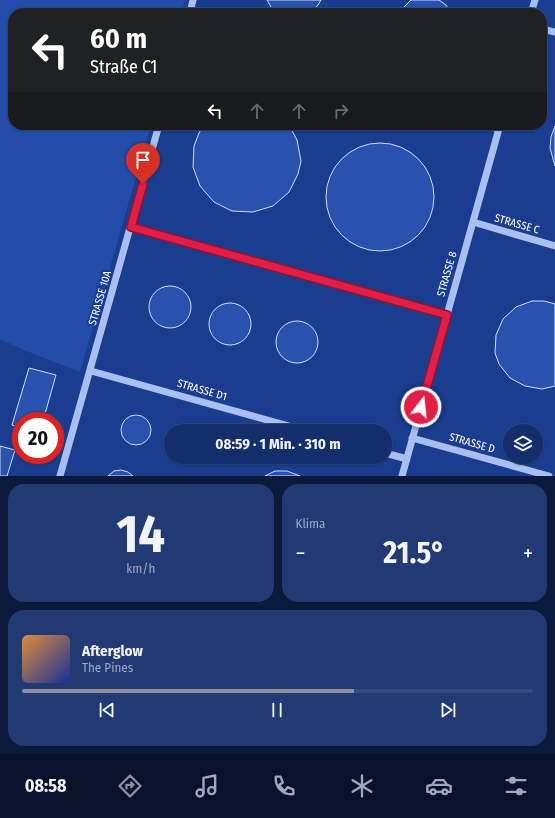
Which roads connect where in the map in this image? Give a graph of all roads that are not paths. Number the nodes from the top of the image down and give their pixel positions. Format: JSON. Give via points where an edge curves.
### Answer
{"nodes":[{"id":1,"x":158,"y":130,"type":"edge"},
{"id":2,"x":498,"y":130,"type":"edge"},
{"id":3,"x":473,"y":222,"type":"junction"},
{"id":4,"x":131,"y":227,"type":"junction"},
{"id":5,"x":555,"y":246,"type":"edge"},
{"id":6,"x":447,"y":315,"type":"junction"},
{"id":7,"x":91,"y":371,"type":"junction"},
{"id":8,"x":282,"y":424,"type":"edge"},
{"id":9,"x":412,"y":438,"type":"junction"},
{"id":10,"x":392,"y":455,"type":"edge"},
{"id":11,"x":407,"y":459,"type":"junction"},
{"id":12,"x":60,"y":476,"type":"edge"},
{"id":13,"x":402,"y":476,"type":"edge"},
{"id":14,"x":549,"y":476,"type":"edge"}],
"edges":[{"from":1,"to":4,"type":"lane","name":"STRASSE 10A"},
{"from":2,"to":3,"type":"lane","name":"STRASSE 8"},
{"from":3,"to":5,"type":"lane","name":"STRASSE C"},
{"from":3,"to":6,"type":"lane","name":"STRASSE 8"},
{"from":4,"to":6,"type":"lane"},
{"from":4,"to":7,"type":"lane","name":"STRASSE 10A"},
{"from":6,"to":9,"type":"lane","name":"STRASSE 8"},
{"from":7,"to":8,"type":"lane","name":"STRASSE D1"},
{"from":7,"to":12,"type":"lane","name":"STRASSE 10A"},
{"from":9,"to":11,"type":"lane","name":"STRASSE 8"},
{"from":9,"to":14,"type":"lane","name":"STRASSE D"},
{"from":10,"to":11,"type":"lane"},
{"from":11,"to":13,"type":"lane","name":"STRASSE 8"}]}
